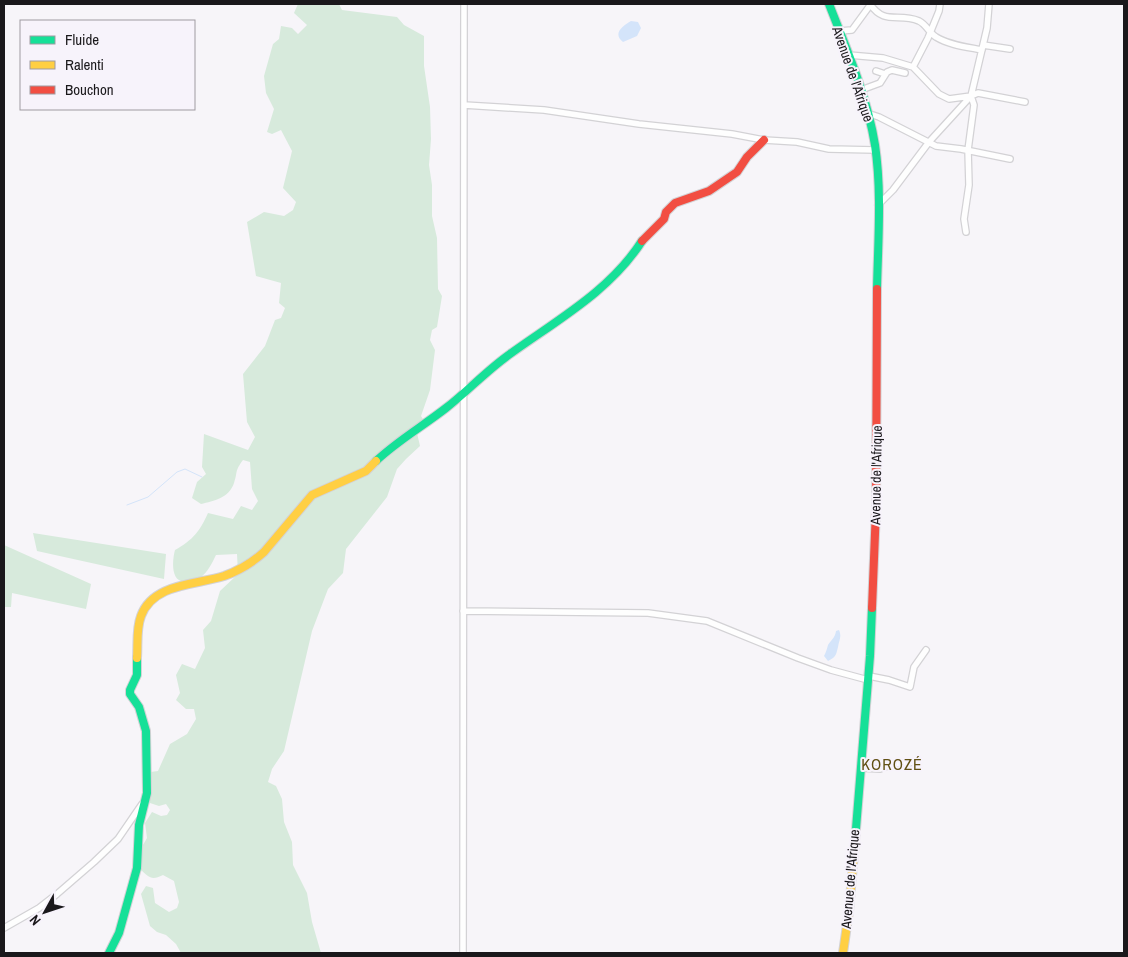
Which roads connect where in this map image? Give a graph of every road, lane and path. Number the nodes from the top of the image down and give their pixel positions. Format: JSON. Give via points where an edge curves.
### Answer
{"nodes":[{"id":1,"x":464,"y":4,"type":"edge"},
{"id":2,"x":828,"y":4,"type":"edge"},
{"id":3,"x":870,"y":4,"type":"edge"},
{"id":4,"x":940,"y":4,"type":"edge"},
{"id":5,"x":989,"y":4,"type":"edge"},
{"id":6,"x":839,"y":31,"type":"junction"},
{"id":7,"x":930,"y":32,"type":"junction"},
{"id":8,"x":982,"y":48,"type":"junction"},
{"id":9,"x":1010,"y":48,"type":"dead end"},
{"id":10,"x":849,"y":55,"type":"junction"},
{"id":11,"x":913,"y":67,"type":"junction"},
{"id":12,"x":876,"y":71,"type":"dead end"},
{"id":13,"x":905,"y":73,"type":"dead end"},
{"id":14,"x":885,"y":74,"type":"junction"},
{"id":15,"x":861,"y":90,"type":"junction"},
{"id":16,"x":971,"y":96,"type":"junction"},
{"id":17,"x":1025,"y":102,"type":"dead end"},
{"id":18,"x":464,"y":105,"type":"junction"},
{"id":19,"x":868,"y":116,"type":"junction"},
{"id":20,"x":764,"y":140,"type":"junction"},
{"id":21,"x":929,"y":142,"type":"junction"},
{"id":22,"x":875,"y":150,"type":"junction"},
{"id":23,"x":968,"y":150,"type":"junction"},
{"id":24,"x":1010,"y":158,"type":"dead end"},
{"id":25,"x":878,"y":205,"type":"junction"},
{"id":26,"x":966,"y":232,"type":"dead end"},
{"id":27,"x":464,"y":393,"type":"junction"},
{"id":28,"x":463,"y":612,"type":"junction"},
{"id":29,"x":926,"y":650,"type":"dead end"},
{"id":30,"x":868,"y":678,"type":"junction"},
{"id":31,"x":917,"y":762,"type":"dead end"},
{"id":32,"x":860,"y":768,"type":"junction"},
{"id":33,"x":145,"y":800,"type":"junction"},
{"id":34,"x":4,"y":928,"type":"edge"},
{"id":35,"x":109,"y":953,"type":"edge"},
{"id":36,"x":463,"y":953,"type":"edge"},
{"id":37,"x":843,"y":953,"type":"edge"}],
"edges":[{"from":1,"to":18,"type":"street"},
{"from":2,"to":6,"type":"street","name":"Avenue de l'Afrique"},
{"from":3,"to":6,"type":"street","via":[[852,30]]},
{"from":3,"to":7,"type":"street","via":[[883,17],[910,18],[922,23]]},
{"from":4,"to":7,"type":"street"},
{"from":5,"to":8,"type":"street"},
{"from":6,"to":10,"type":"street","name":"Avenue de l'Afrique"},
{"from":7,"to":8,"type":"street","via":[[942,40]]},
{"from":7,"to":11,"type":"street"},
{"from":8,"to":9,"type":"street"},
{"from":8,"to":16,"type":"street"},
{"from":10,"to":11,"type":"street","via":[[883,58]]},
{"from":10,"to":15,"type":"street","name":"Avenue de l'Afrique"},
{"from":11,"to":16,"type":"street","via":[[943,97]]},
{"from":12,"to":14,"type":"street"},
{"from":13,"to":14,"type":"street","via":[[892,70]]},
{"from":14,"to":15,"type":"street","via":[[880,83]]},
{"from":15,"to":19,"type":"street","name":"Avenue de l'Afrique"},
{"from":16,"to":17,"type":"street","via":[[978,93]]},
{"from":16,"to":21,"type":"street"},
{"from":16,"to":23,"type":"street","via":[[974,105]]},
{"from":18,"to":20,"type":"street","via":[[544,110]]},
{"from":18,"to":27,"type":"street"},
{"from":19,"to":21,"type":"street","via":[[880,117]]},
{"from":19,"to":22,"type":"street","name":"Avenue de l'Afrique"},
{"from":20,"to":22,"type":"street"},
{"from":20,"to":27,"type":"street","via":[[737,172],[709,191],[675,203],[634,254],[594,295],[508,355]]},
{"from":21,"to":23,"type":"street"},
{"from":21,"to":25,"type":"street"},
{"from":22,"to":25,"type":"street","name":"Avenue de l'Afrique"},
{"from":23,"to":24,"type":"street"},
{"from":23,"to":26,"type":"street"},
{"from":25,"to":30,"type":"street","name":"Avenue de l'Afrique","via":[[876,508]]},
{"from":27,"to":28,"type":"street"},
{"from":27,"to":33,"type":"street","via":[[389,449],[366,471],[312,495],[256,559],[227,575],[158,594],[145,606],[138,627],[137,675],[130,690],[140,707],[146,730],[148,793]]},
{"from":28,"to":30,"type":"street","via":[[648,613],[707,621],[806,661]]},
{"from":28,"to":36,"type":"street"},
{"from":29,"to":30,"type":"street","via":[[914,667],[910,687]]},
{"from":30,"to":32,"type":"street","name":"Avenue de l'Afrique"},
{"from":31,"to":32,"type":"street","via":[[892,764],[880,769]]},
{"from":32,"to":37,"type":"street","name":"Avenue de l'Afrique"},
{"from":33,"to":34,"type":"street","via":[[118,839],[94,862],[40,908]]},
{"from":33,"to":35,"type":"street","via":[[139,824],[137,868],[123,921]]}]}
